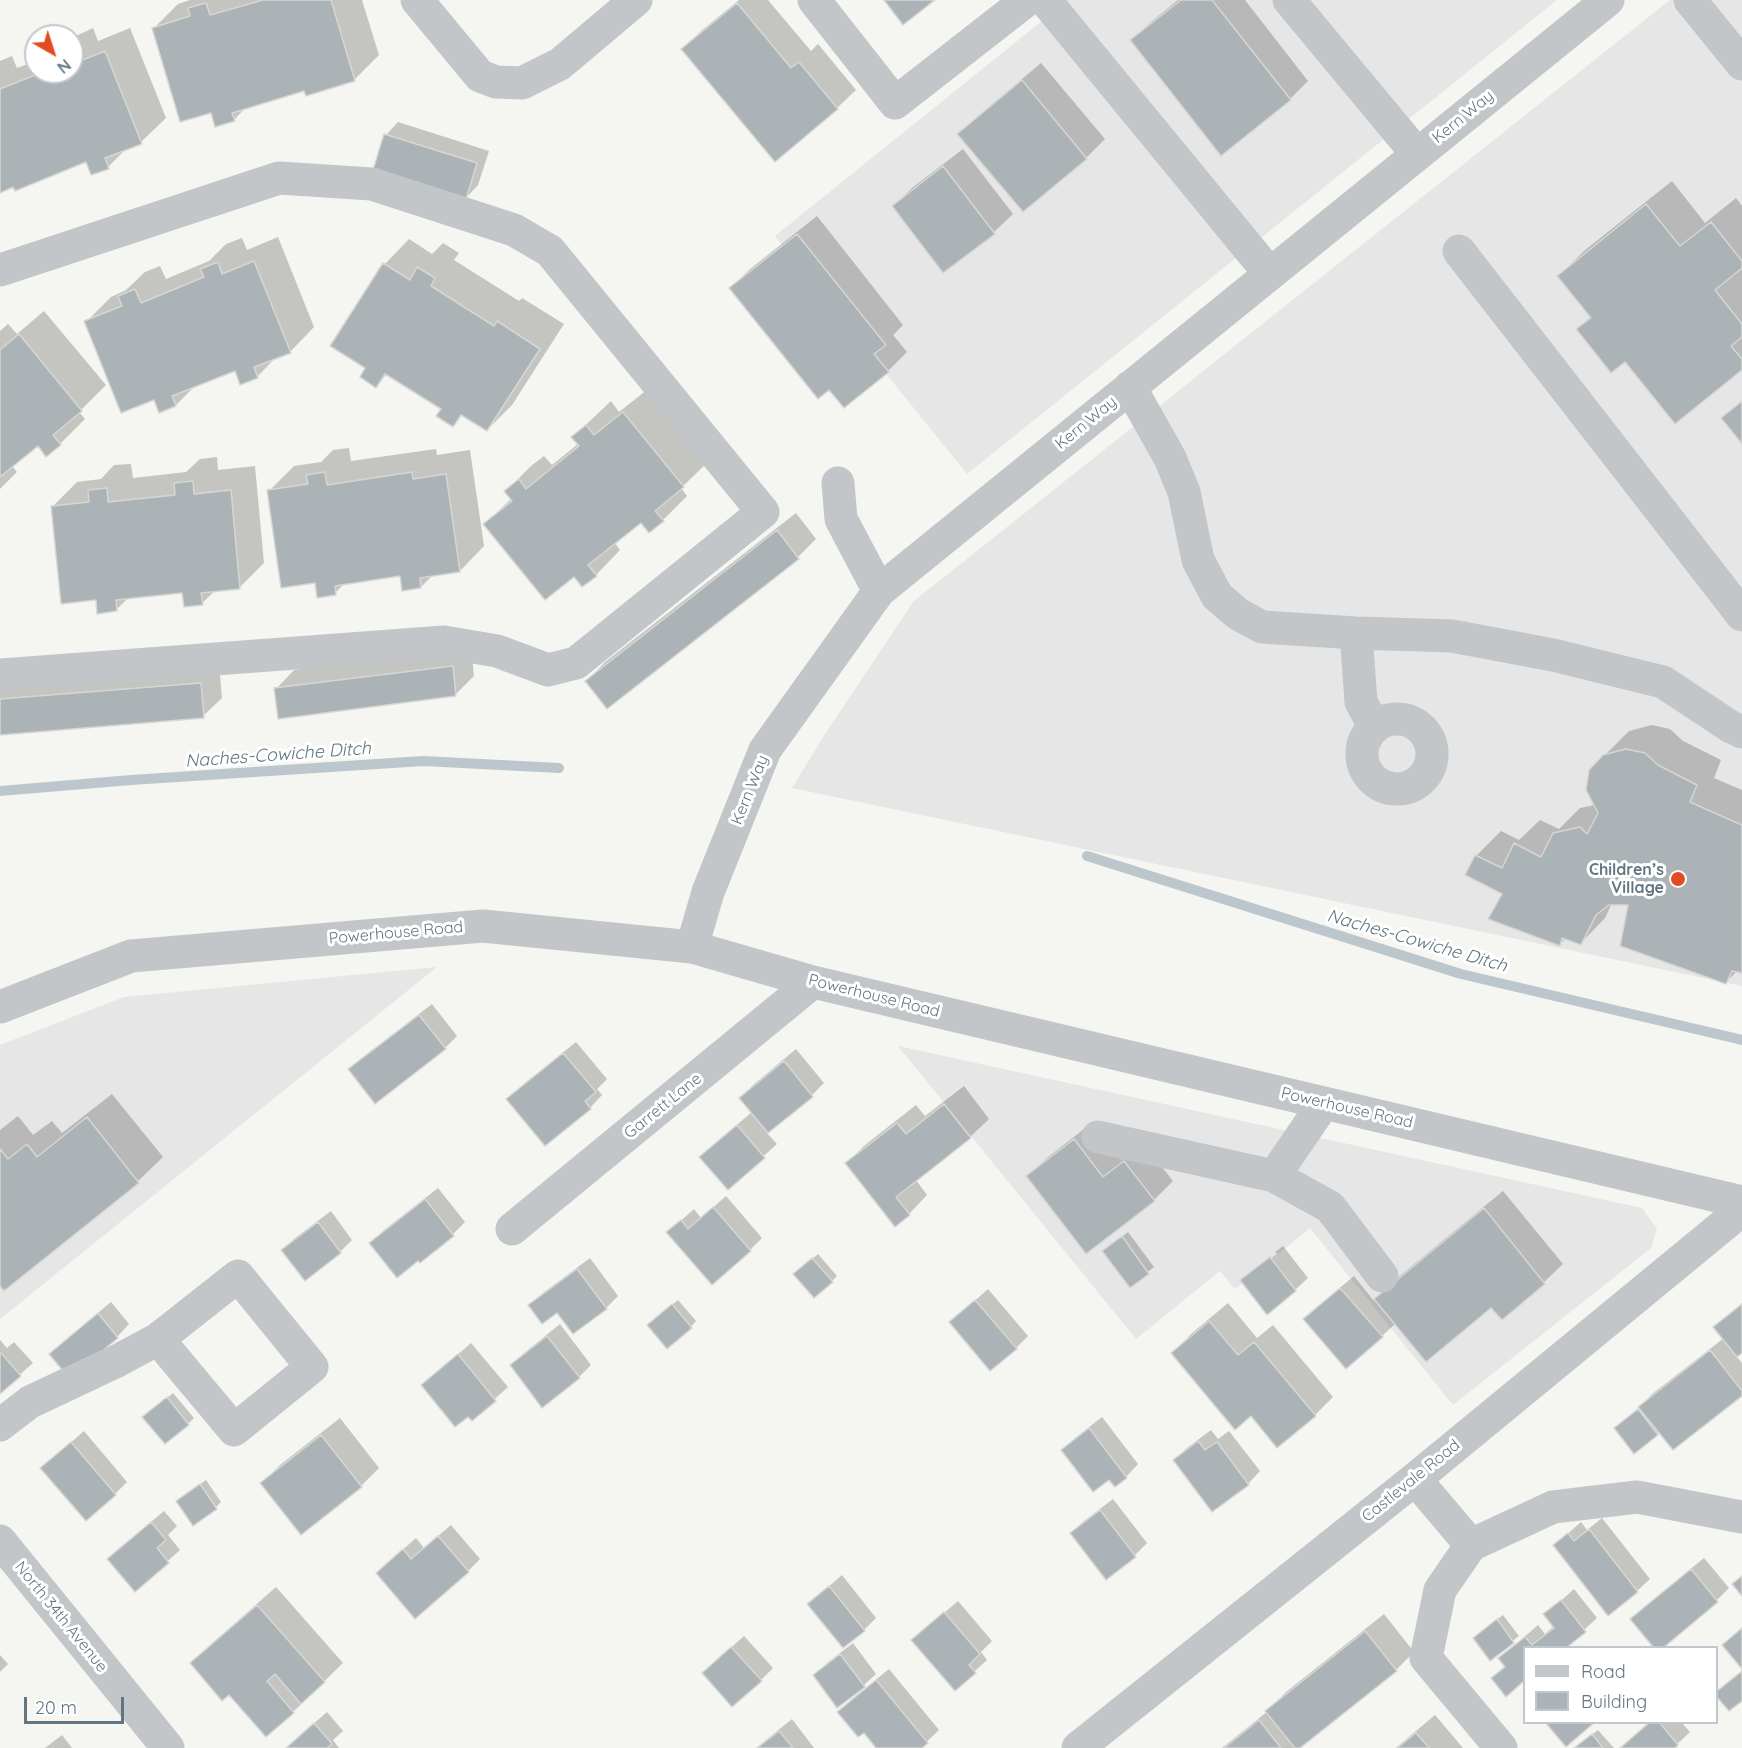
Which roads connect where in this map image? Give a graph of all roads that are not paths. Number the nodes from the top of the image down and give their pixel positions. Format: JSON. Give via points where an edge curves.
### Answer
{"nodes":[{"id":1,"x":417,"y":0,"type":"edge"},
{"id":2,"x":636,"y":0,"type":"edge"},
{"id":3,"x":814,"y":0,"type":"edge"},
{"id":4,"x":1027,"y":0,"type":"edge"},
{"id":5,"x":1045,"y":0,"type":"edge"},
{"id":6,"x":1289,"y":0,"type":"edge"},
{"id":7,"x":1608,"y":0,"type":"edge"},
{"id":8,"x":1690,"y":0,"type":"edge"},
{"id":9,"x":1742,"y":64,"type":"edge"},
{"id":10,"x":1417,"y":154,"type":"junction"},
{"id":11,"x":1459,"y":251,"type":"dead end"},
{"id":12,"x":0,"y":270,"type":"edge"},
{"id":13,"x":1270,"y":274,"type":"junction"},
{"id":14,"x":1130,"y":387,"type":"junction"},
{"id":15,"x":838,"y":483,"type":"dead end"},
{"id":16,"x":879,"y":591,"type":"junction"},
{"id":17,"x":1742,"y":615,"type":"edge"},
{"id":18,"x":1356,"y":633,"type":"junction"},
{"id":19,"x":0,"y":675,"type":"edge"},
{"id":20,"x":1374,"y":726,"type":"dead end"},
{"id":21,"x":1742,"y":732,"type":"edge"},
{"id":22,"x":692,"y":947,"type":"junction"},
{"id":23,"x":813,"y":982,"type":"junction"},
{"id":24,"x":0,"y":1007,"type":"edge"},
{"id":25,"x":1324,"y":1103,"type":"junction"},
{"id":26,"x":1098,"y":1137,"type":"dead end"},
{"id":27,"x":1274,"y":1176,"type":"junction"},
{"id":28,"x":1742,"y":1202,"type":"edge"},
{"id":29,"x":1742,"y":1210,"type":"edge"},
{"id":30,"x":512,"y":1229,"type":"dead end"},
{"id":31,"x":1382,"y":1276,"type":"dead end"},
{"id":32,"x":158,"y":1339,"type":"junction"},
{"id":33,"x":0,"y":1425,"type":"edge"},
{"id":34,"x":1415,"y":1479,"type":"junction"},
{"id":35,"x":1742,"y":1517,"type":"edge"},
{"id":36,"x":0,"y":1542,"type":"edge"},
{"id":37,"x":1471,"y":1545,"type":"junction"},
{"id":38,"x":168,"y":1748,"type":"edge"},
{"id":39,"x":1078,"y":1748,"type":"edge"},
{"id":40,"x":1501,"y":1748,"type":"edge"}],
"edges":[{"from":1,"to":2,"type":"street","via":[[480,76],[496,82],[522,83],[560,64]]},
{"from":3,"to":4,"type":"street","via":[[896,103]]},
{"from":5,"to":13,"type":"street"},
{"from":6,"to":10,"type":"street"},
{"from":7,"to":10,"type":"street","name":"Kern Way"},
{"from":8,"to":9,"type":"street"},
{"from":10,"to":13,"type":"street","name":"Kern Way"},
{"from":11,"to":17,"type":"street"},
{"from":12,"to":19,"type":"street","via":[[279,177],[372,184],[514,230],[550,251],[763,512],[576,663],[548,670],[497,651],[444,642]]},
{"from":13,"to":14,"type":"street","name":"Kern Way"},
{"from":14,"to":16,"type":"street","name":"Kern Way"},
{"from":14,"to":18,"type":"street","via":[[1170,458],[1184,492],[1198,560],[1217,596],[1262,627]]},
{"from":15,"to":16,"type":"street","via":[[841,519]]},
{"from":16,"to":22,"type":"street","name":"Kern Way","via":[[765,750],[708,892]]},
{"from":18,"to":20,"type":"street","via":[[1361,702]]},
{"from":18,"to":21,"type":"street","via":[[1452,636],[1553,654],[1644,677],[1663,682]]},
{"from":22,"to":23,"type":"street","name":"Powerhouse Road"},
{"from":22,"to":24,"type":"street","name":"Powerhouse Road","via":[[483,926],[131,956]]},
{"from":23,"to":25,"type":"street","name":"Powerhouse Road"},
{"from":23,"to":30,"type":"street","name":"Garrett Lane"},
{"from":25,"to":27,"type":"street"},
{"from":25,"to":28,"type":"street","name":"Powerhouse Road"},
{"from":26,"to":27,"type":"street"},
{"from":27,"to":31,"type":"street","via":[[1330,1207]]},
{"from":29,"to":34,"type":"street","name":"Castlevale Road"},
{"from":32,"to":32,"type":"street","via":[[234,1430],[312,1367],[238,1276]]},
{"from":32,"to":33,"type":"street","via":[[30,1402]]},
{"from":34,"to":37,"type":"street"},
{"from":34,"to":39,"type":"street","name":"Castlevale Road"},
{"from":35,"to":37,"type":"street","via":[[1637,1497],[1553,1507]]},
{"from":36,"to":38,"type":"street","name":"North 34th Avenue"},
{"from":37,"to":40,"type":"street","via":[[1440,1590],[1426,1658]]}]}
